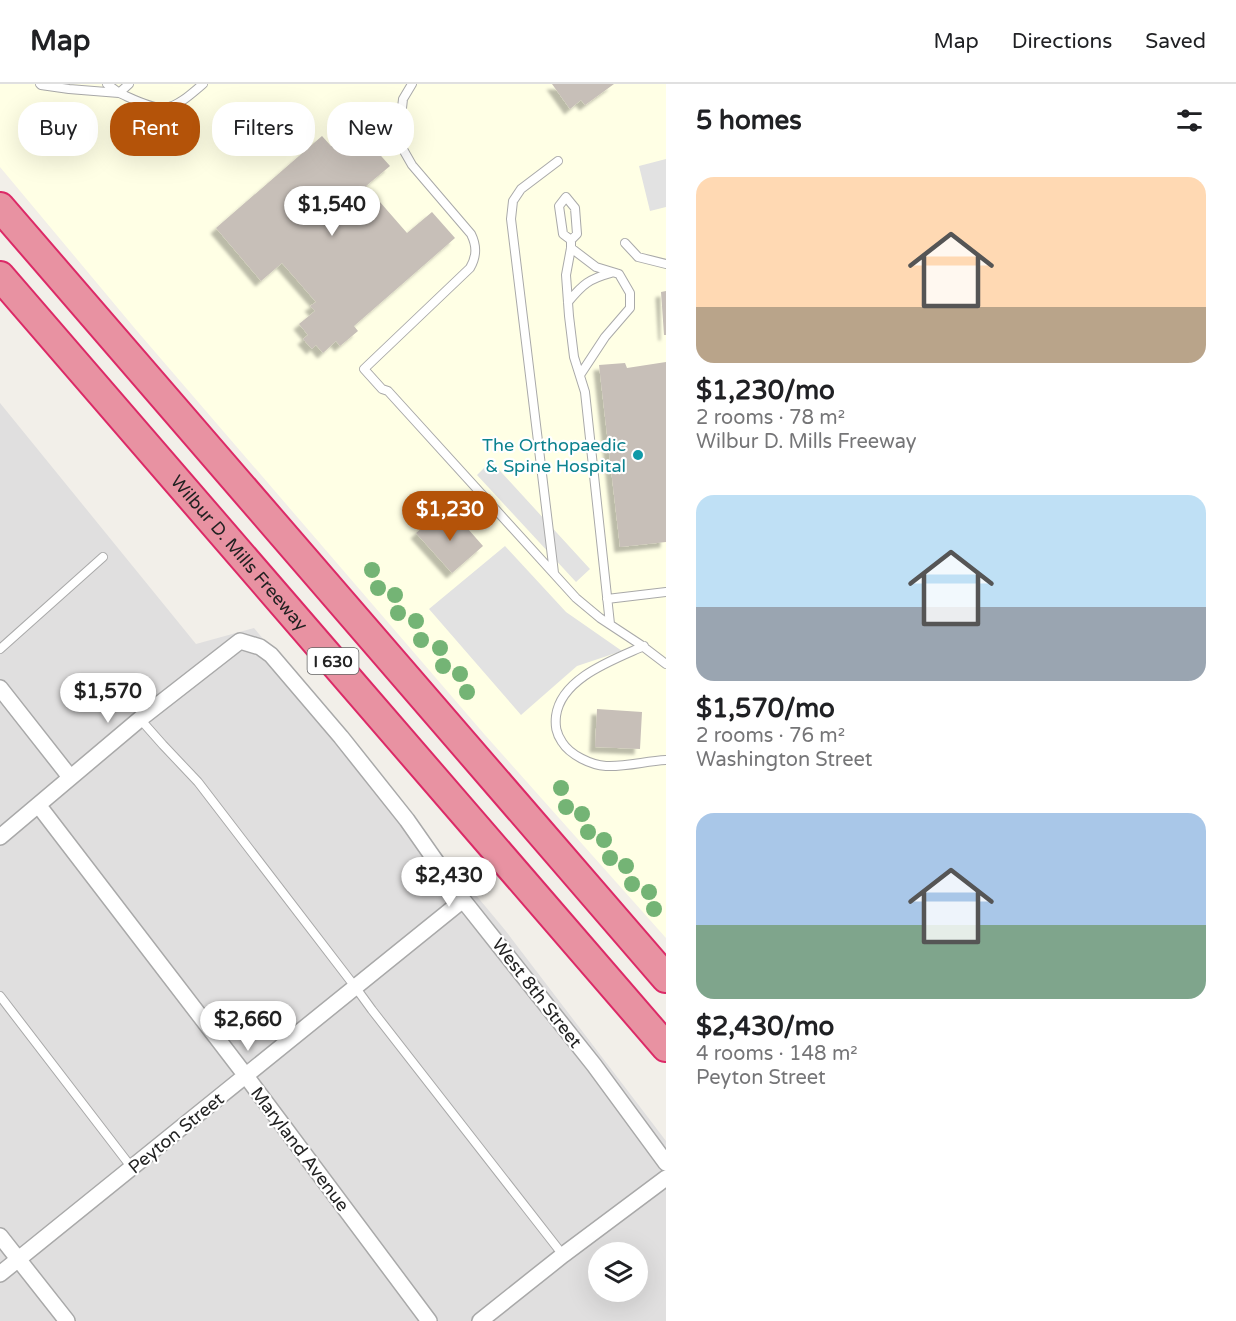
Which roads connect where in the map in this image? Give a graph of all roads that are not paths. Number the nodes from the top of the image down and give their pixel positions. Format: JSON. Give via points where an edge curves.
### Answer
{"nodes":[{"id":1,"x":40,"y":84,"type":"edge"},
{"id":2,"x":107,"y":84,"type":"edge"},
{"id":3,"x":129,"y":84,"type":"edge"},
{"id":4,"x":203,"y":84,"type":"edge"},
{"id":5,"x":412,"y":84,"type":"edge"},
{"id":6,"x":119,"y":93,"type":"junction"},
{"id":7,"x":558,"y":161,"type":"dead end"},
{"id":8,"x":0,"y":207,"type":"edge"},
{"id":9,"x":625,"y":243,"type":"dead end"},
{"id":10,"x":571,"y":244,"type":"junction"},
{"id":11,"x":666,"y":264,"type":"edge"},
{"id":12,"x":613,"y":273,"type":"junction"},
{"id":13,"x":0,"y":276,"type":"edge"},
{"id":14,"x":568,"y":302,"type":"junction"},
{"id":15,"x":580,"y":375,"type":"junction"},
{"id":16,"x":103,"y":557,"type":"dead end"},
{"id":17,"x":554,"y":573,"type":"junction"},
{"id":18,"x":666,"y":592,"type":"edge"},
{"id":19,"x":608,"y":598,"type":"junction"},
{"id":20,"x":610,"y":624,"type":"junction"},
{"id":21,"x":644,"y":646,"type":"junction"},
{"id":22,"x":0,"y":649,"type":"edge"},
{"id":23,"x":666,"y":664,"type":"edge"},
{"id":24,"x":0,"y":688,"type":"edge"},
{"id":25,"x":140,"y":719,"type":"junction"},
{"id":26,"x":666,"y":760,"type":"edge"},
{"id":27,"x":70,"y":777,"type":"junction"},
{"id":28,"x":39,"y":806,"type":"junction"},
{"id":29,"x":0,"y":837,"type":"edge"},
{"id":30,"x":463,"y":900,"type":"junction"},
{"id":31,"x":606,"y":977,"type":"junction"},
{"id":32,"x":666,"y":978,"type":"edge"},
{"id":33,"x":356,"y":988,"type":"junction"},
{"id":34,"x":0,"y":996,"type":"edge"},
{"id":35,"x":666,"y":1047,"type":"edge"},
{"id":36,"x":666,"y":1062,"type":"edge"},
{"id":37,"x":246,"y":1077,"type":"junction"},
{"id":38,"x":666,"y":1163,"type":"edge"},
{"id":39,"x":132,"y":1168,"type":"junction"},
{"id":40,"x":666,"y":1178,"type":"edge"},
{"id":41,"x":0,"y":1236,"type":"edge"},
{"id":42,"x":563,"y":1255,"type":"junction"},
{"id":43,"x":18,"y":1260,"type":"junction"},
{"id":44,"x":0,"y":1274,"type":"edge"},
{"id":45,"x":67,"y":1321,"type":"edge"},
{"id":46,"x":429,"y":1321,"type":"edge"},
{"id":47,"x":480,"y":1321,"type":"edge"}],
"edges":[{"from":1,"to":6,"type":"lane"},
{"from":2,"to":6,"type":"lane"},
{"from":3,"to":6,"type":"lane"},
{"from":4,"to":6,"type":"lane","via":[[183,100],[164,108]]},
{"from":5,"to":17,"type":"lane","via":[[403,99],[400,144],[412,165],[471,234],[475,259],[364,369]]},
{"from":7,"to":17,"type":"lane","via":[[521,189],[513,201],[511,219]]},
{"from":8,"to":32,"type":"highway","number":"I 630"},
{"from":9,"to":11,"type":"lane","via":[[638,257]]},
{"from":10,"to":10,"type":"lane","via":[[577,234],[575,208],[566,197],[559,206],[563,234]]},
{"from":10,"to":12,"type":"lane","via":[[596,267]]},
{"from":10,"to":14,"type":"lane","via":[[566,275]]},
{"from":12,"to":14,"type":"lane","via":[[580,287]]},
{"from":12,"to":15,"type":"lane","via":[[619,274],[630,293],[630,308]]},
{"from":13,"to":31,"type":"highway","name":"Wilbur D. Mills Freeway","number":"I 630"},
{"from":14,"to":15,"type":"lane","via":[[573,357]]},
{"from":15,"to":19,"type":"lane"},
{"from":16,"to":22,"type":"lane"},
{"from":17,"to":20,"type":"lane","via":[[576,598]]},
{"from":18,"to":19,"type":"lane"},
{"from":19,"to":20,"type":"lane"},
{"from":20,"to":21,"type":"lane"},
{"from":21,"to":23,"type":"lane"},
{"from":21,"to":26,"type":"lane","via":[[577,682],[557,710],[555,727],[563,744],[582,760],[605,766]]},
{"from":24,"to":27,"type":"street"},
{"from":25,"to":27,"type":"street"},
{"from":25,"to":30,"type":"street","name":"West 8th Street","via":[[240,641],[260,647],[341,737],[407,820]]},
{"from":25,"to":33,"type":"lane","via":[[198,782]]},
{"from":27,"to":28,"type":"street"},
{"from":28,"to":29,"type":"street"},
{"from":28,"to":37,"type":"street","name":"Maryland Avenue"},
{"from":30,"to":33,"type":"street","name":"Peyton Street"},
{"from":30,"to":38,"type":"street","name":"West 8th Street"},
{"from":31,"to":35,"type":"highway","name":"Wilbur D. Mills Freeway","number":"I 630"},
{"from":31,"to":36,"type":"highway"},
{"from":33,"to":37,"type":"street","name":"Peyton Street"},
{"from":33,"to":42,"type":"lane"},
{"from":34,"to":39,"type":"lane"},
{"from":37,"to":39,"type":"street","name":"Peyton Street"},
{"from":37,"to":46,"type":"street","name":"Maryland Avenue"},
{"from":39,"to":43,"type":"street","name":"Peyton Street"},
{"from":40,"to":42,"type":"street"},
{"from":41,"to":43,"type":"street"},
{"from":42,"to":47,"type":"street"},
{"from":43,"to":44,"type":"street","name":"Peyton Street"},
{"from":43,"to":45,"type":"street"}]}
